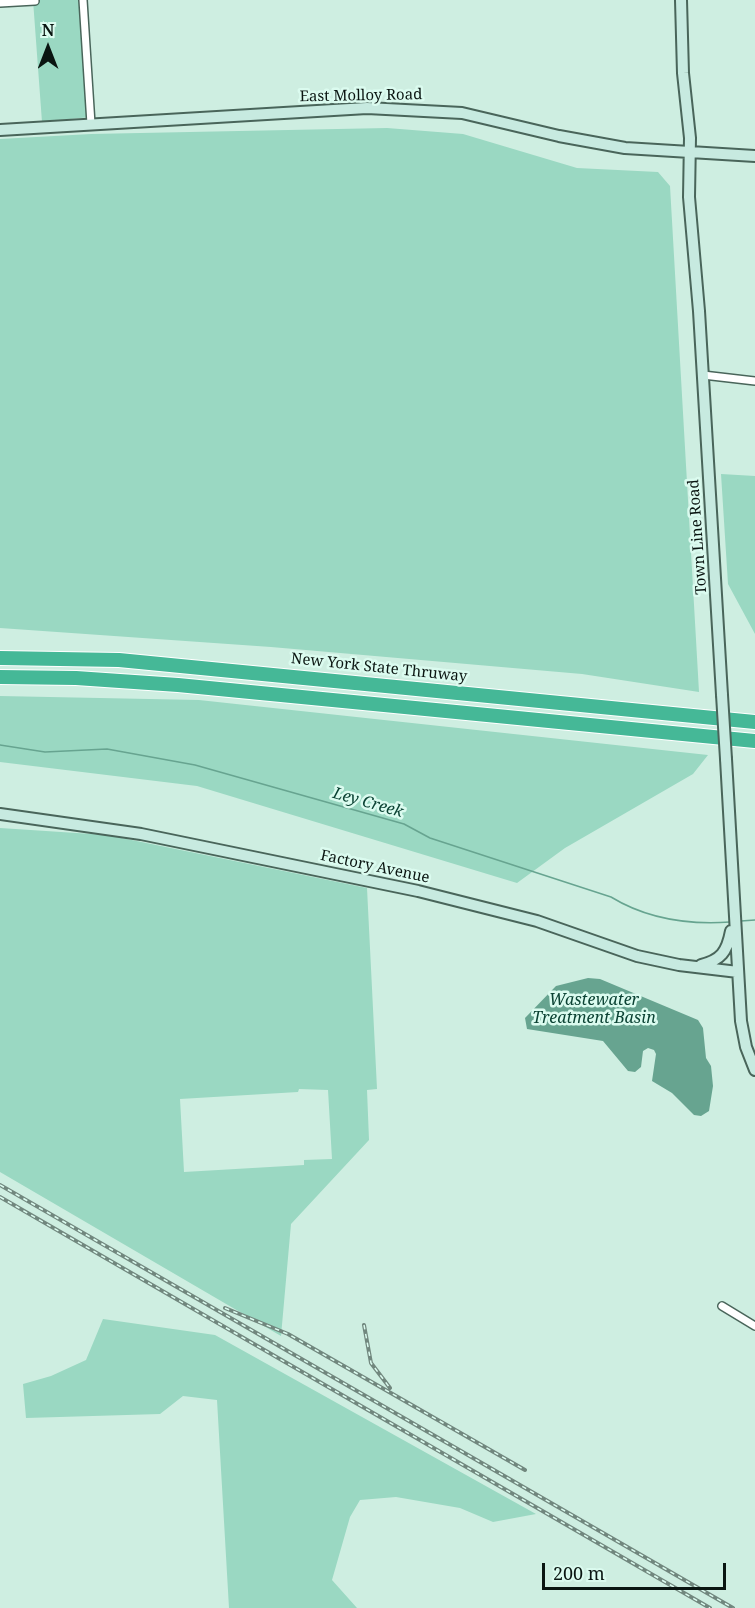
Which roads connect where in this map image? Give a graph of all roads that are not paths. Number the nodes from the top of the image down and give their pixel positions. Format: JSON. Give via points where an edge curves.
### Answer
{"nodes":[{"id":1,"x":83,"y":0,"type":"edge"},
{"id":2,"x":681,"y":0,"type":"edge"},
{"id":3,"x":35,"y":1,"type":"edge"},
{"id":4,"x":0,"y":3,"type":"edge"},
{"id":5,"x":91,"y":124,"type":"junction"},
{"id":6,"x":0,"y":130,"type":"edge"},
{"id":7,"x":689,"y":154,"type":"junction"},
{"id":8,"x":755,"y":157,"type":"edge"},
{"id":9,"x":703,"y":375,"type":"junction"},
{"id":10,"x":755,"y":381,"type":"edge"},
{"id":11,"x":0,"y":658,"type":"edge"},
{"id":12,"x":0,"y":678,"type":"edge"},
{"id":13,"x":755,"y":722,"type":"edge"},
{"id":14,"x":755,"y":741,"type":"edge"},
{"id":15,"x":0,"y":814,"type":"edge"},
{"id":16,"x":733,"y":935,"type":"junction"},
{"id":17,"x":693,"y":967,"type":"junction"},
{"id":18,"x":738,"y":972,"type":"junction"},
{"id":19,"x":755,"y":1070,"type":"edge"},
{"id":20,"x":722,"y":1306,"type":"dead end"},
{"id":21,"x":755,"y":1326,"type":"edge"}],
"edges":[{"from":1,"to":5,"type":"street"},
{"from":2,"to":7,"type":"street","name":"Town Line Road"},
{"from":3,"to":4,"type":"street"},
{"from":5,"to":6,"type":"street","name":"East Molloy Road"},
{"from":5,"to":7,"type":"street","name":"East Molloy Road","via":[[406,108],[472,115],[602,145]]},
{"from":7,"to":8,"type":"street","name":"East Molloy Road"},
{"from":7,"to":9,"type":"street","name":"Town Line Road"},
{"from":9,"to":10,"type":"street"},
{"from":9,"to":16,"type":"street","name":"Town Line Road","bridge":true},
{"from":11,"to":13,"type":"highway","name":"New York State Thruway","via":[[119,660]]},
{"from":12,"to":14,"type":"highway","via":[[166,684]]},
{"from":15,"to":17,"type":"street","name":"Factory Avenue","via":[[141,834],[418,891],[537,921],[637,956]]},
{"from":16,"to":17,"type":"street","via":[[722,957]]},
{"from":16,"to":18,"type":"street"},
{"from":17,"to":18,"type":"street","name":"Factory Avenue"},
{"from":18,"to":19,"type":"street","via":[[741,1021]]},
{"from":20,"to":21,"type":"street"}]}
